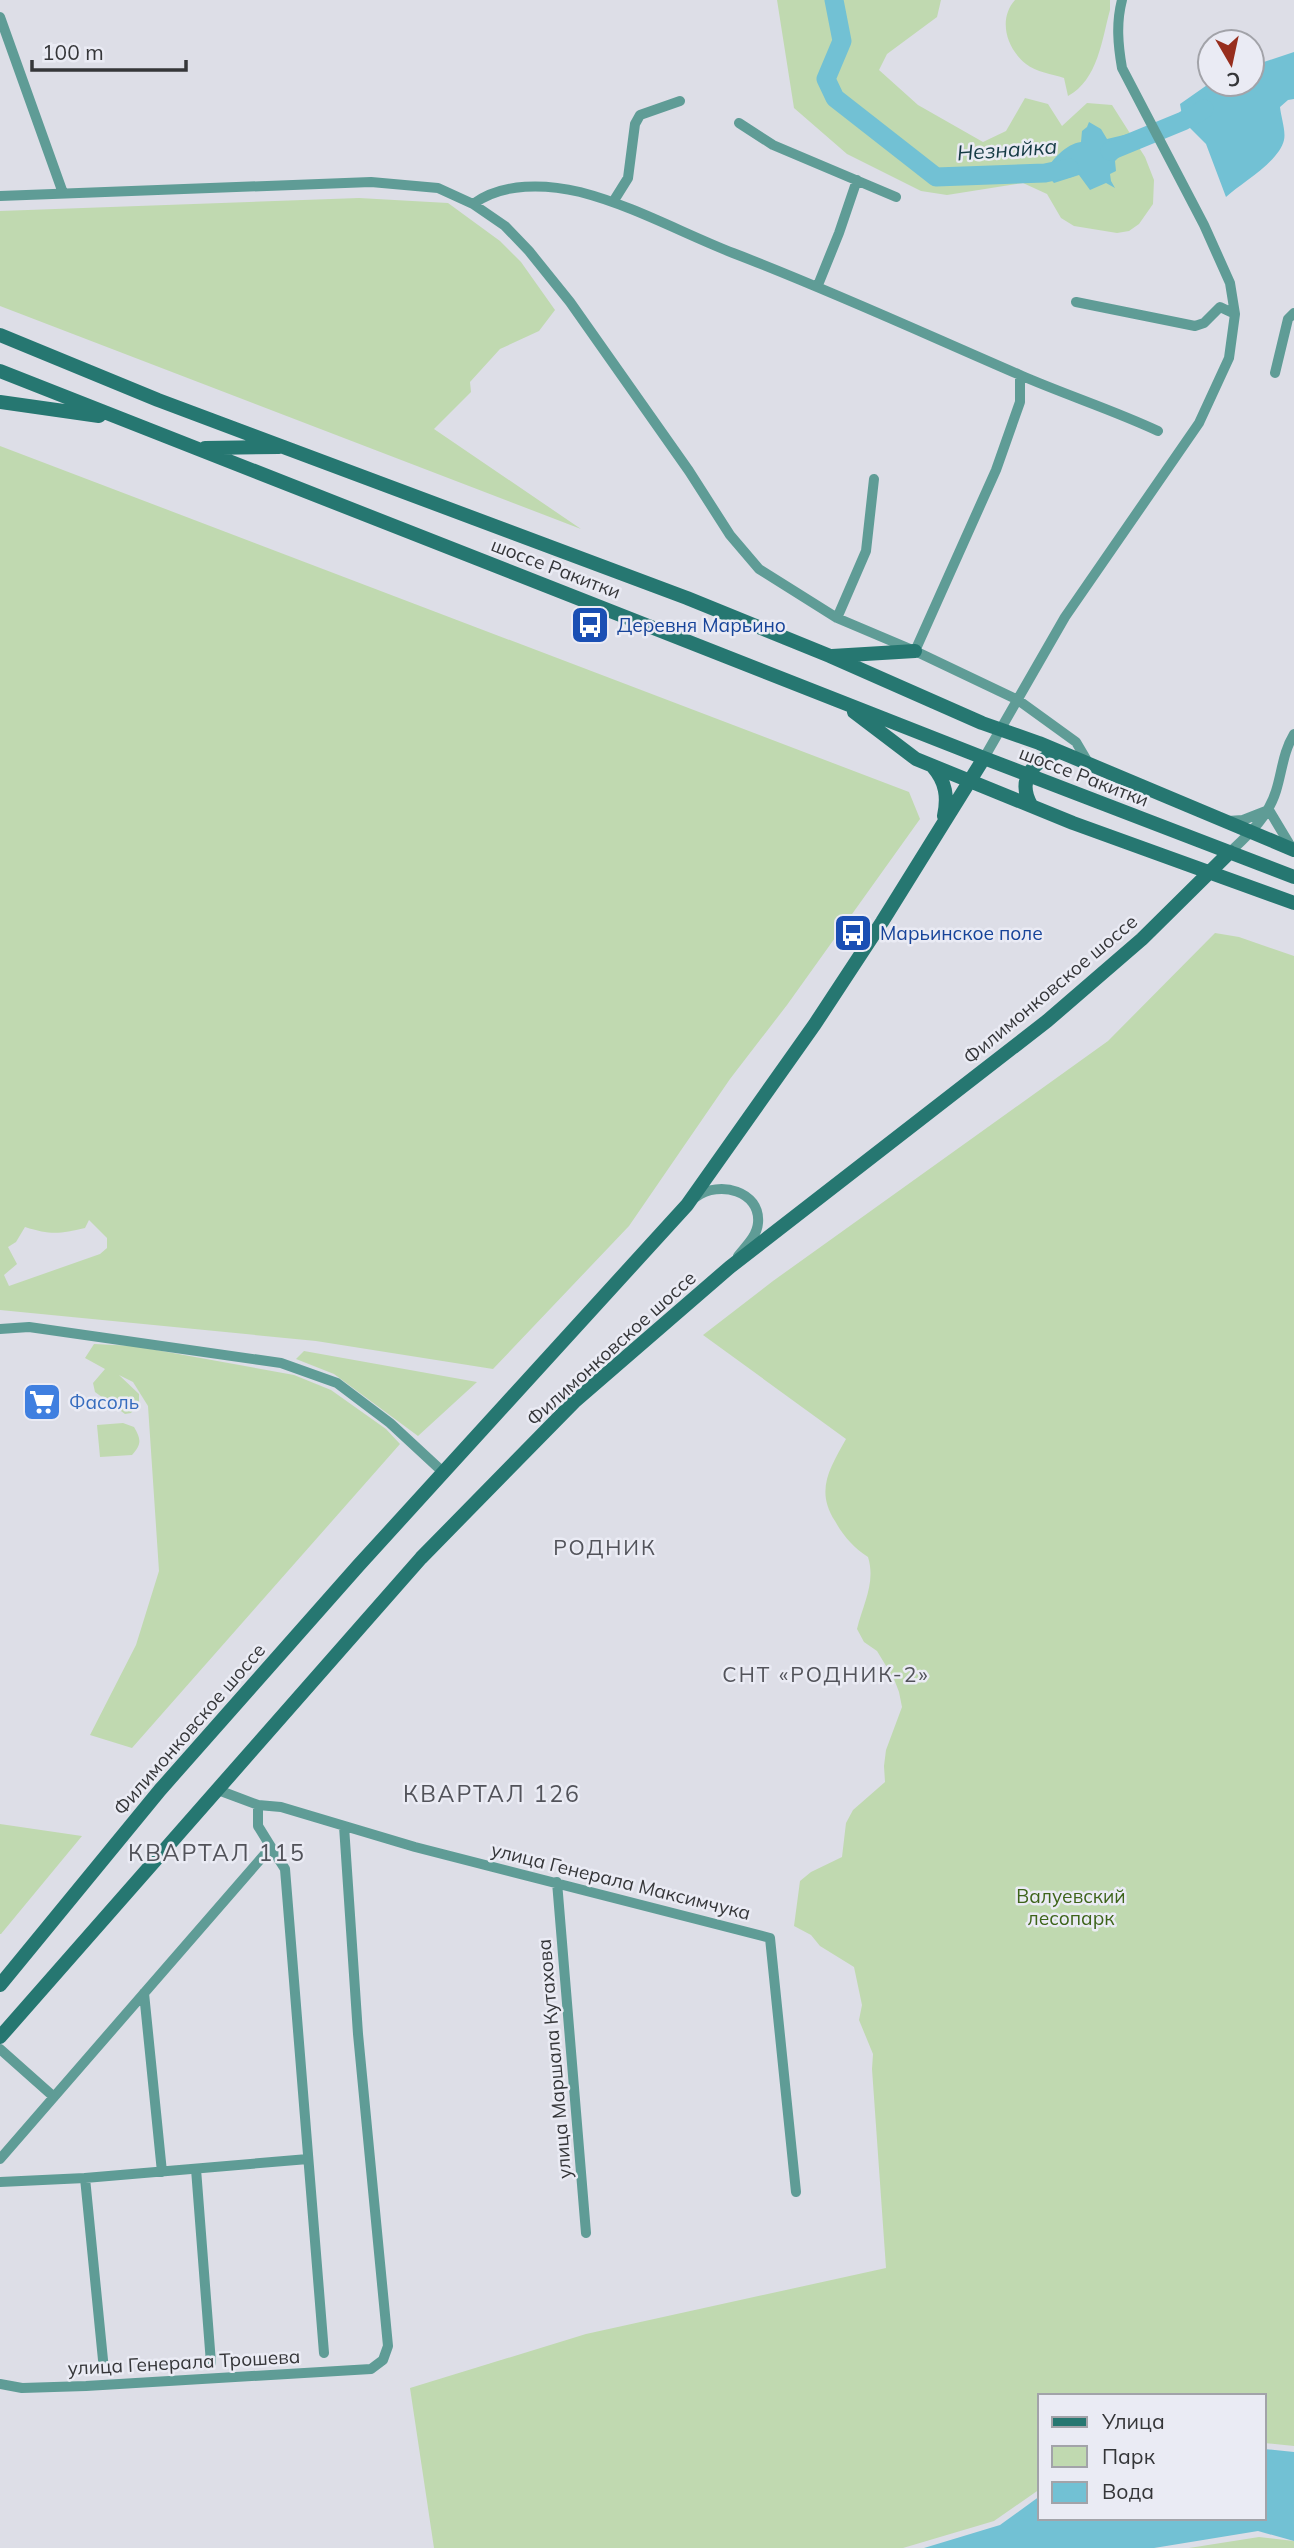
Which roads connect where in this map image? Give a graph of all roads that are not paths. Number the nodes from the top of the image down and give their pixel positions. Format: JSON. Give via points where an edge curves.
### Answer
{"nodes":[{"id":1,"x":1122,"y":0,"type":"edge"},
{"id":2,"x":0,"y":17,"type":"edge"},
{"id":3,"x":680,"y":101,"type":"dead end"},
{"id":4,"x":738,"y":123,"type":"dead end"},
{"id":5,"x":857,"y":180,"type":"junction"},
{"id":6,"x":63,"y":193,"type":"junction"},
{"id":7,"x":0,"y":195,"type":"edge"},
{"id":8,"x":896,"y":197,"type":"dead end"},
{"id":9,"x":613,"y":202,"type":"junction"},
{"id":10,"x":474,"y":204,"type":"junction"},
{"id":11,"x":818,"y":285,"type":"junction"},
{"id":12,"x":1076,"y":302,"type":"dead end"},
{"id":13,"x":1294,"y":313,"type":"edge"},
{"id":14,"x":1235,"y":314,"type":"junction"},
{"id":15,"x":0,"y":335,"type":"edge"},
{"id":16,"x":0,"y":371,"type":"edge"},
{"id":17,"x":1275,"y":373,"type":"dead end"},
{"id":18,"x":1020,"y":375,"type":"junction"},
{"id":19,"x":0,"y":402,"type":"edge"},
{"id":20,"x":123,"y":419,"type":"junction"},
{"id":21,"x":1158,"y":431,"type":"dead end"},
{"id":22,"x":288,"y":447,"type":"junction"},
{"id":23,"x":197,"y":449,"type":"junction"},
{"id":24,"x":874,"y":479,"type":"dead end"},
{"id":25,"x":837,"y":618,"type":"junction"},
{"id":26,"x":915,"y":651,"type":"junction"},
{"id":27,"x":830,"y":656,"type":"junction"},
{"id":28,"x":839,"y":700,"type":"junction"},
{"id":29,"x":1018,"y":701,"type":"junction"},
{"id":30,"x":1000,"y":730,"type":"junction"},
{"id":31,"x":1294,"y":734,"type":"edge"},
{"id":32,"x":1058,"y":751,"type":"junction"},
{"id":33,"x":984,"y":758,"type":"junction"},
{"id":34,"x":933,"y":766,"type":"junction"},
{"id":35,"x":1091,"y":766,"type":"junction"},
{"id":36,"x":1028,"y":775,"type":"junction"},
{"id":37,"x":969,"y":781,"type":"junction"},
{"id":38,"x":1031,"y":805,"type":"junction"},
{"id":39,"x":1269,"y":810,"type":"junction"},
{"id":40,"x":1224,"y":822,"type":"junction"},
{"id":41,"x":943,"y":823,"type":"junction"},
{"id":42,"x":1250,"y":832,"type":"junction"},
{"id":43,"x":1294,"y":850,"type":"edge"},
{"id":44,"x":1230,"y":852,"type":"junction"},
{"id":45,"x":1211,"y":873,"type":"junction"},
{"id":46,"x":1294,"y":877,"type":"edge"},
{"id":47,"x":1294,"y":903,"type":"edge"},
{"id":48,"x":687,"y":1205,"type":"junction"},
{"id":49,"x":730,"y":1267,"type":"junction"},
{"id":50,"x":0,"y":1329,"type":"edge"},
{"id":51,"x":444,"y":1473,"type":"junction"},
{"id":52,"x":218,"y":1790,"type":"junction"},
{"id":53,"x":258,"y":1805,"type":"junction"},
{"id":54,"x":344,"y":1826,"type":"junction"},
{"id":55,"x":271,"y":1847,"type":"junction"},
{"id":56,"x":556,"y":1882,"type":"junction"},
{"id":57,"x":0,"y":1985,"type":"edge"},
{"id":58,"x":144,"y":1993,"type":"junction"},
{"id":59,"x":0,"y":2037,"type":"edge"},
{"id":60,"x":0,"y":2049,"type":"edge"},
{"id":61,"x":54,"y":2096,"type":"junction"},
{"id":62,"x":0,"y":2158,"type":"edge"},
{"id":63,"x":308,"y":2159,"type":"junction"},
{"id":64,"x":196,"y":2169,"type":"junction"},
{"id":65,"x":162,"y":2172,"type":"junction"},
{"id":66,"x":85,"y":2178,"type":"junction"},
{"id":67,"x":0,"y":2182,"type":"edge"},
{"id":68,"x":796,"y":2192,"type":"dead end"},
{"id":69,"x":586,"y":2233,"type":"dead end"},
{"id":70,"x":324,"y":2353,"type":"dead end"},
{"id":71,"x":211,"y":2363,"type":"dead end"},
{"id":72,"x":104,"y":2370,"type":"dead end"},
{"id":73,"x":0,"y":2384,"type":"edge"}],
"edges":[{"from":1,"to":14,"type":"street","name":"Филимонковское шоссе","via":[[1118,16],[1122,68],[1204,225],[1230,283]]},
{"from":2,"to":6,"type":"street"},
{"from":3,"to":9,"type":"street","via":[[640,115],[628,178]]},
{"from":4,"to":5,"type":"street","via":[[773,145]]},
{"from":5,"to":8,"type":"street"},
{"from":5,"to":11,"type":"street"},
{"from":6,"to":7,"type":"street"},
{"from":6,"to":10,"type":"street","via":[[371,182],[438,188]]},
{"from":9,"to":10,"type":"street","via":[[536,187],[505,188]]},
{"from":9,"to":11,"type":"street"},
{"from":10,"to":25,"type":"street","via":[[505,226],[570,302],[744,553],[759,569]]},
{"from":11,"to":18,"type":"street"},
{"from":12,"to":14,"type":"street","via":[[1195,326],[1220,307]]},
{"from":13,"to":17,"type":"street","via":[[1288,320]]},
{"from":14,"to":29,"type":"street","name":"Филимонковское шоссе","via":[[1229,358],[1199,423],[1065,617]]},
{"from":15,"to":22,"type":"main road"},
{"from":16,"to":20,"type":"main road","name":"шоссе Ракитки"},
{"from":18,"to":21,"type":"street"},
{"from":18,"to":26,"type":"street","via":[[1020,402],[996,470]]},
{"from":19,"to":20,"type":"main road"},
{"from":20,"to":23,"type":"main road","name":"шоссе Ракитки"},
{"from":22,"to":23,"type":"main road"},
{"from":22,"to":27,"type":"main road"},
{"from":23,"to":28,"type":"main road","name":"шоссе Ракитки"},
{"from":24,"to":25,"type":"street","via":[[866,551]]},
{"from":25,"to":26,"type":"street"},
{"from":26,"to":27,"type":"main road"},
{"from":26,"to":29,"type":"street"},
{"from":27,"to":30,"type":"main road"},
{"from":28,"to":33,"type":"main road","name":"шоссе Ракитки"},
{"from":28,"to":34,"type":"main road","via":[[916,759]]},
{"from":29,"to":30,"type":"street","name":"Филимонковское шоссе"},
{"from":29,"to":35,"type":"street","via":[[1076,742]]},
{"from":30,"to":32,"type":"main road"},
{"from":30,"to":33,"type":"street","name":"Филимонковское шоссе"},
{"from":31,"to":39,"type":"street"},
{"from":32,"to":35,"type":"main road"},
{"from":32,"to":36,"type":"main road"},
{"from":33,"to":36,"type":"main road","name":"шоссе Ракитки"},
{"from":33,"to":37,"type":"main road","name":"Филимонковское шоссе"},
{"from":34,"to":37,"type":"main road"},
{"from":34,"to":41,"type":"main road","via":[[945,786]]},
{"from":35,"to":40,"type":"main road"},
{"from":36,"to":38,"type":"main road","via":[[1024,789]]},
{"from":36,"to":44,"type":"main road","name":"шоссе Ракитки"},
{"from":37,"to":38,"type":"main road"},
{"from":37,"to":41,"type":"main road","name":"Филимонковское шоссе"},
{"from":38,"to":45,"type":"main road"},
{"from":39,"to":40,"type":"street"},
{"from":39,"to":42,"type":"street"},
{"from":39,"to":43,"type":"street"},
{"from":40,"to":42,"type":"main road"},
{"from":40,"to":44,"type":"main road","via":[[1232,840]]},
{"from":41,"to":48,"type":"main road","name":"Филимонковское шоссе","via":[[816,1024]]},
{"from":42,"to":43,"type":"main road"},
{"from":42,"to":44,"type":"street"},
{"from":44,"to":45,"type":"main road","name":"Филимонковское шоссе"},
{"from":44,"to":46,"type":"main road","name":"шоссе Ракитки"},
{"from":45,"to":47,"type":"main road"},
{"from":45,"to":49,"type":"main road","name":"Филимонковское шоссе","via":[[1047,1021]]},
{"from":48,"to":49,"type":"street","via":[[716,1188],[746,1196],[756,1207],[755,1234]]},
{"from":48,"to":51,"type":"main road","name":"Филимонковское шоссе"},
{"from":49,"to":52,"type":"main road","name":"Филимонковское шоссе","via":[[574,1402],[421,1558]]},
{"from":50,"to":51,"type":"street","via":[[29,1327],[281,1363],[337,1383],[390,1423]]},
{"from":51,"to":57,"type":"main road","name":"Филимонковское шоссе","via":[[160,1790]]},
{"from":52,"to":53,"type":"street","name":"улица Генерала Максимчука"},
{"from":52,"to":59,"type":"main road","name":"Филимонковское шоссе"},
{"from":53,"to":54,"type":"street","name":"улица Генерала Максимчука","via":[[281,1807]]},
{"from":53,"to":55,"type":"street","via":[[258,1826]]},
{"from":54,"to":56,"type":"street","name":"улица Генерала Максимчука"},
{"from":54,"to":73,"type":"street","name":"улица Генерала Трошева","via":[[358,2035],[388,2346],[383,2360],[371,2369],[86,2386]]},
{"from":55,"to":58,"type":"street"},
{"from":55,"to":63,"type":"street","via":[[285,1869]]},
{"from":56,"to":68,"type":"street","name":"улица Генерала Максимчука","via":[[770,1938]]},
{"from":56,"to":69,"type":"street","name":"улица Маршала Кутахова"},
{"from":58,"to":61,"type":"street"},
{"from":58,"to":65,"type":"street"},
{"from":60,"to":61,"type":"street"},
{"from":61,"to":62,"type":"street"},
{"from":63,"to":64,"type":"street"},
{"from":63,"to":70,"type":"street"},
{"from":64,"to":65,"type":"street"},
{"from":64,"to":71,"type":"street"},
{"from":65,"to":66,"type":"street"},
{"from":66,"to":67,"type":"street"},
{"from":66,"to":72,"type":"street"}]}
